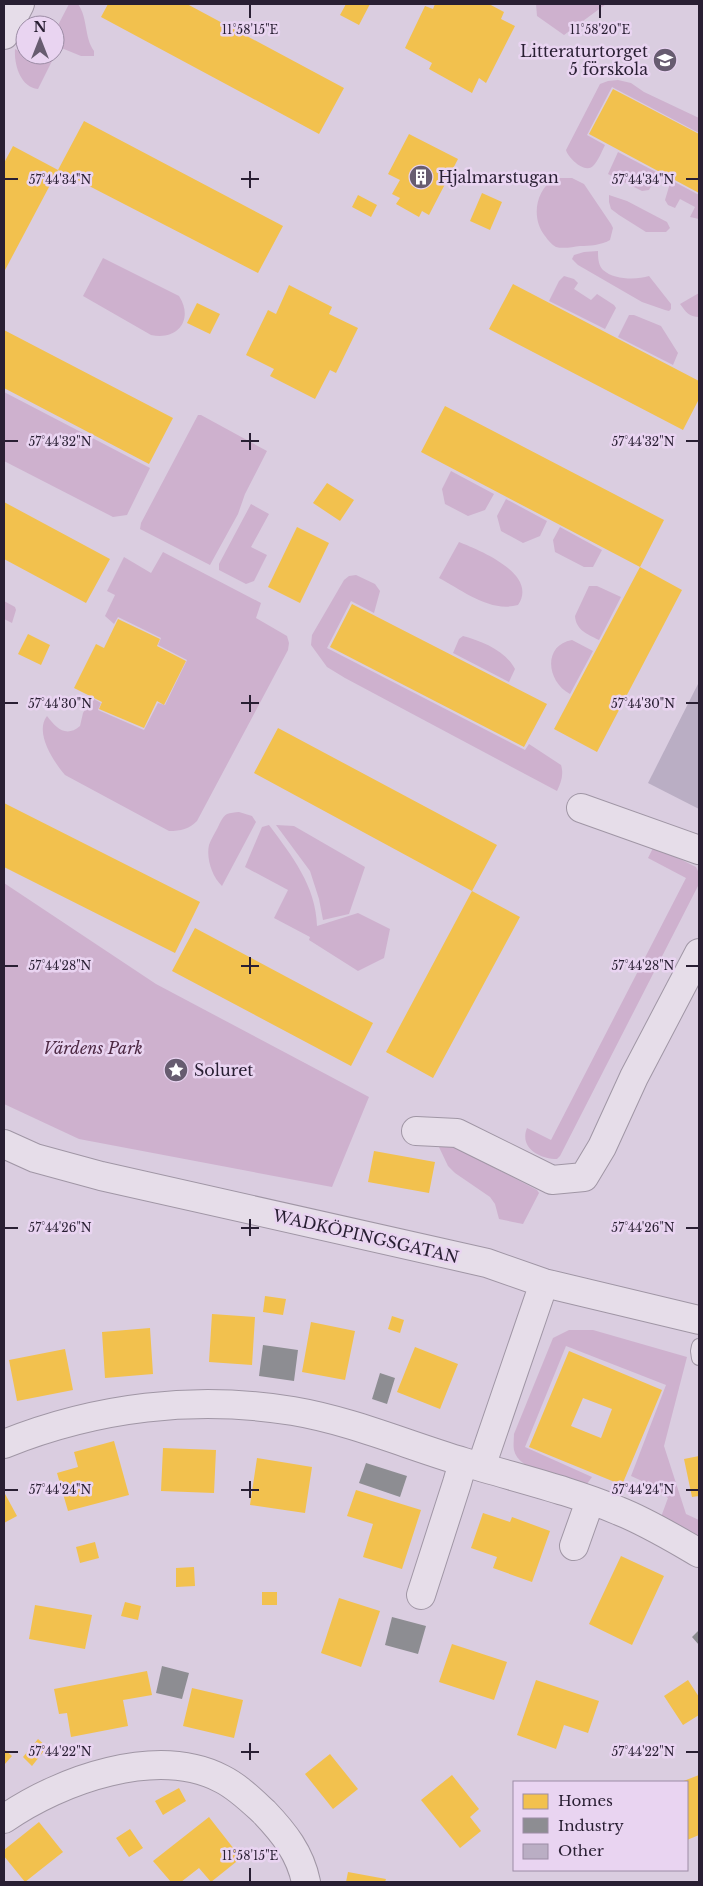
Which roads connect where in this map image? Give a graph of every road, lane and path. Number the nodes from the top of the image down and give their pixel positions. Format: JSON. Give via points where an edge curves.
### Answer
{"nodes":[{"id":1,"x":20,"y":4,"type":"edge"},
{"id":2,"x":4,"y":35,"type":"edge"},
{"id":3,"x":581,"y":808,"type":"dead end"},
{"id":4,"x":699,"y":850,"type":"edge"},
{"id":5,"x":699,"y":953,"type":"edge"},
{"id":6,"x":416,"y":1131,"type":"dead end"},
{"id":7,"x":4,"y":1144,"type":"edge"},
{"id":8,"x":544,"y":1282,"type":"junction"},
{"id":9,"x":699,"y":1320,"type":"edge"},
{"id":10,"x":699,"y":1346,"type":"edge"},
{"id":11,"x":699,"y":1358,"type":"edge"},
{"id":12,"x":4,"y":1444,"type":"edge"},
{"id":13,"x":472,"y":1464,"type":"junction"},
{"id":14,"x":590,"y":1501,"type":"junction"},
{"id":15,"x":574,"y":1546,"type":"dead end"},
{"id":16,"x":699,"y":1553,"type":"edge"},
{"id":17,"x":422,"y":1595,"type":"dead end"},
{"id":18,"x":4,"y":1819,"type":"edge"},
{"id":19,"x":306,"y":1882,"type":"edge"}],
"edges":[{"from":1,"to":2,"type":"street"},
{"from":3,"to":4,"type":"street"},
{"from":5,"to":6,"type":"street","via":[[584,1177],[552,1180],[457,1134]]},
{"from":7,"to":8,"type":"street","name":"WADKÖPINGSGATAN","via":[[34,1158],[101,1176],[487,1263]]},
{"from":8,"to":9,"type":"street","name":"WADKÖPINGSGATAN"},
{"from":8,"to":13,"type":"street"},
{"from":10,"to":11,"type":"lane"},
{"from":12,"to":13,"type":"street","via":[[75,1420],[115,1411],[234,1405],[294,1411]]},
{"from":13,"to":14,"type":"street"},
{"from":13,"to":17,"type":"street"},
{"from":14,"to":15,"type":"street"},
{"from":14,"to":16,"type":"street","via":[[619,1511]]},
{"from":18,"to":19,"type":"street","via":[[60,1788],[120,1769],[161,1765],[195,1770],[222,1779],[248,1797],[283,1832],[302,1865]]}]}
